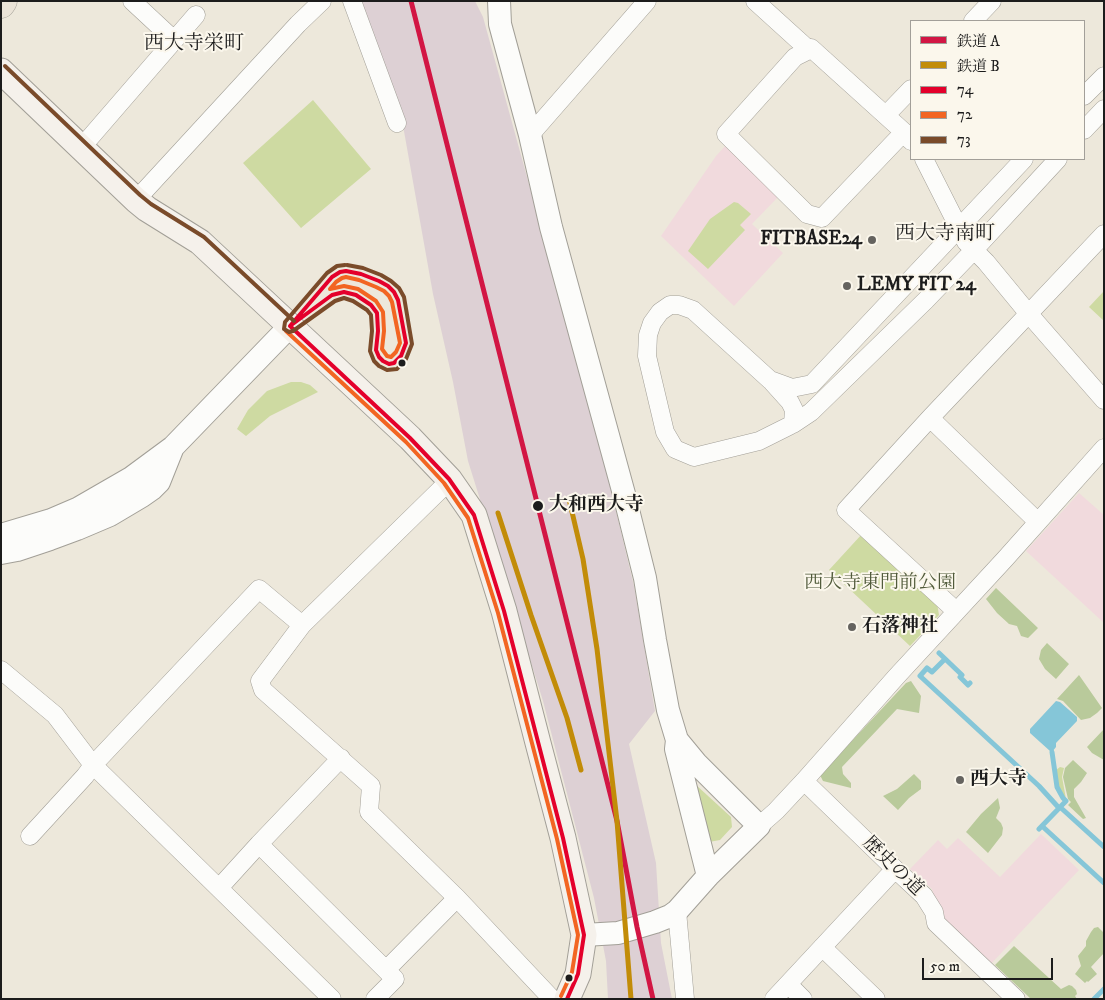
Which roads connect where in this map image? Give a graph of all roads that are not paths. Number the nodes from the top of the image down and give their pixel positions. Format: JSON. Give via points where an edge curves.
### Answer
{"nodes":[{"id":1,"x":132,"y":1,"type":"edge"},
{"id":2,"x":322,"y":1,"type":"edge"},
{"id":3,"x":352,"y":1,"type":"edge"},
{"id":4,"x":499,"y":1,"type":"edge"},
{"id":5,"x":647,"y":1,"type":"edge"},
{"id":6,"x":754,"y":1,"type":"edge"},
{"id":7,"x":992,"y":1,"type":"edge"},
{"id":8,"x":196,"y":15,"type":"dead end"},
{"id":9,"x":974,"y":20,"type":"edge"},
{"id":10,"x":174,"y":40,"type":"junction"},
{"id":11,"x":811,"y":48,"type":"dead end"},
{"id":12,"x":1,"y":71,"type":"edge"},
{"id":13,"x":1104,"y":76,"type":"edge"},
{"id":14,"x":910,"y":89,"type":"edge"},
{"id":15,"x":1085,"y":95,"type":"edge"},
{"id":16,"x":1104,"y":108,"type":"edge"},
{"id":17,"x":886,"y":115,"type":"junction"},
{"id":18,"x":396,"y":123,"type":"dead end"},
{"id":19,"x":1085,"y":129,"type":"edge"},
{"id":20,"x":530,"y":135,"type":"junction"},
{"id":21,"x":908,"y":137,"type":"edge"},
{"id":22,"x":81,"y":148,"type":"junction"},
{"id":23,"x":924,"y":160,"type":"edge"},
{"id":24,"x":1023,"y":160,"type":"edge"},
{"id":25,"x":1057,"y":160,"type":"edge"},
{"id":26,"x":136,"y":200,"type":"junction"},
{"id":27,"x":958,"y":227,"type":"junction"},
{"id":28,"x":1102,"y":238,"type":"edge"},
{"id":29,"x":974,"y":250,"type":"junction"},
{"id":30,"x":1028,"y":313,"type":"junction"},
{"id":31,"x":290,"y":326,"type":"junction"},
{"id":32,"x":770,"y":380,"type":"junction"},
{"id":33,"x":1104,"y":400,"type":"edge"},
{"id":34,"x":930,"y":418,"type":"junction"},
{"id":35,"x":794,"y":424,"type":"junction"},
{"id":36,"x":173,"y":448,"type":"junction"},
{"id":37,"x":1104,"y":448,"type":"edge"},
{"id":38,"x":449,"y":479,"type":"junction"},
{"id":39,"x":1038,"y":522,"type":"junction"},
{"id":40,"x":1,"y":535,"type":"edge"},
{"id":41,"x":1,"y":553,"type":"edge"},
{"id":42,"x":956,"y":611,"type":"junction"},
{"id":43,"x":302,"y":624,"type":"junction"},
{"id":44,"x":1,"y":670,"type":"edge"},
{"id":45,"x":677,"y":740,"type":"junction"},
{"id":46,"x":341,"y":758,"type":"junction"},
{"id":47,"x":93,"y":765,"type":"junction"},
{"id":48,"x":804,"y":781,"type":"junction"},
{"id":49,"x":759,"y":826,"type":"junction"},
{"id":50,"x":30,"y":836,"type":"dead end"},
{"id":51,"x":259,"y":844,"type":"junction"},
{"id":52,"x":895,"y":869,"type":"junction"},
{"id":53,"x":708,"y":876,"type":"junction"},
{"id":54,"x":219,"y":888,"type":"junction"},
{"id":55,"x":457,"y":898,"type":"junction"},
{"id":56,"x":677,"y":911,"type":"junction"},
{"id":57,"x":584,"y":935,"type":"junction"},
{"id":58,"x":822,"y":947,"type":"junction"},
{"id":59,"x":386,"y":970,"type":"junction"},
{"id":60,"x":788,"y":984,"type":"junction"},
{"id":61,"x":332,"y":999,"type":"edge"},
{"id":62,"x":375,"y":999,"type":"edge"},
{"id":63,"x":552,"y":999,"type":"edge"},
{"id":64,"x":567,"y":999,"type":"edge"},
{"id":65,"x":685,"y":999,"type":"edge"},
{"id":66,"x":774,"y":999,"type":"edge"},
{"id":67,"x":803,"y":999,"type":"edge"},
{"id":68,"x":876,"y":999,"type":"edge"},
{"id":69,"x":1016,"y":999,"type":"edge"}],
"edges":[{"from":1,"to":10,"type":"street"},
{"from":2,"to":26,"type":"street"},
{"from":3,"to":18,"type":"street"},
{"from":4,"to":20,"type":"street","via":[[500,24]]},
{"from":5,"to":20,"type":"street"},
{"from":6,"to":21,"type":"street","via":[[809,50],[795,57],[726,134],[807,214],[822,218]]},
{"from":7,"to":9,"type":"street"},
{"from":8,"to":10,"type":"street"},
{"from":10,"to":22,"type":"street"},
{"from":11,"to":17,"type":"street"},
{"from":12,"to":22,"type":"main road"},
{"from":13,"to":15,"type":"street"},
{"from":14,"to":17,"type":"street"},
{"from":16,"to":19,"type":"street"},
{"from":17,"to":21,"type":"street"},
{"from":20,"to":45,"type":"street","via":[[551,227],[645,578],[668,710]]},
{"from":22,"to":26,"type":"main road"},
{"from":23,"to":27,"type":"street"},
{"from":24,"to":27,"type":"street"},
{"from":25,"to":29,"type":"street"},
{"from":26,"to":31,"type":"main road","via":[[200,242]]},
{"from":27,"to":29,"type":"street"},
{"from":27,"to":32,"type":"street","via":[[812,384],[792,388]]},
{"from":28,"to":30,"type":"street"},
{"from":29,"to":30,"type":"street"},
{"from":29,"to":35,"type":"street","via":[[811,412]]},
{"from":30,"to":33,"type":"street"},
{"from":30,"to":34,"type":"street"},
{"from":31,"to":36,"type":"street"},
{"from":31,"to":38,"type":"main road","via":[[410,438]]},
{"from":32,"to":35,"type":"street","via":[[790,402],[794,410]]},
{"from":32,"to":35,"type":"street","via":[[693,310],[670,305],[652,322],[647,356],[665,432],[675,449],[694,457],[759,441]]},
{"from":34,"to":39,"type":"street"},
{"from":34,"to":42,"type":"street","via":[[846,510]]},
{"from":36,"to":40,"type":"street","via":[[131,478],[79,508],[52,520]]},
{"from":36,"to":41,"type":"street","via":[[159,482],[142,496],[77,529]]},
{"from":37,"to":39,"type":"street"},
{"from":38,"to":43,"type":"street"},
{"from":38,"to":57,"type":"main road","via":[[474,515],[502,605],[563,840]]},
{"from":39,"to":42,"type":"street"},
{"from":42,"to":48,"type":"street"},
{"from":43,"to":46,"type":"street","via":[[260,680],[263,690]]},
{"from":43,"to":47,"type":"street","via":[[259,589]]},
{"from":44,"to":47,"type":"street","via":[[55,715]]},
{"from":45,"to":49,"type":"street"},
{"from":45,"to":53,"type":"street","via":[[676,749]]},
{"from":46,"to":51,"type":"street"},
{"from":46,"to":55,"type":"street","via":[[371,786],[368,812]]},
{"from":47,"to":50,"type":"street"},
{"from":47,"to":54,"type":"street"},
{"from":48,"to":49,"type":"street"},
{"from":48,"to":52,"type":"street","name":"歴史の道"},
{"from":49,"to":53,"type":"street"},
{"from":51,"to":54,"type":"street"},
{"from":51,"to":59,"type":"street"},
{"from":52,"to":58,"type":"street"},
{"from":52,"to":69,"type":"street","name":"歴史の道","via":[[924,896],[934,912],[936,923]]},
{"from":53,"to":56,"type":"street"},
{"from":54,"to":61,"type":"street"},
{"from":55,"to":59,"type":"street"},
{"from":55,"to":63,"type":"street"},
{"from":56,"to":57,"type":"street","via":[[655,922],[618,933]]},
{"from":56,"to":65,"type":"street"},
{"from":57,"to":64,"type":"main road","via":[[578,974]]},
{"from":58,"to":60,"type":"street"},
{"from":58,"to":68,"type":"street"},
{"from":59,"to":62,"type":"street","via":[[395,978]]},
{"from":60,"to":66,"type":"street"},
{"from":60,"to":67,"type":"street"}]}
